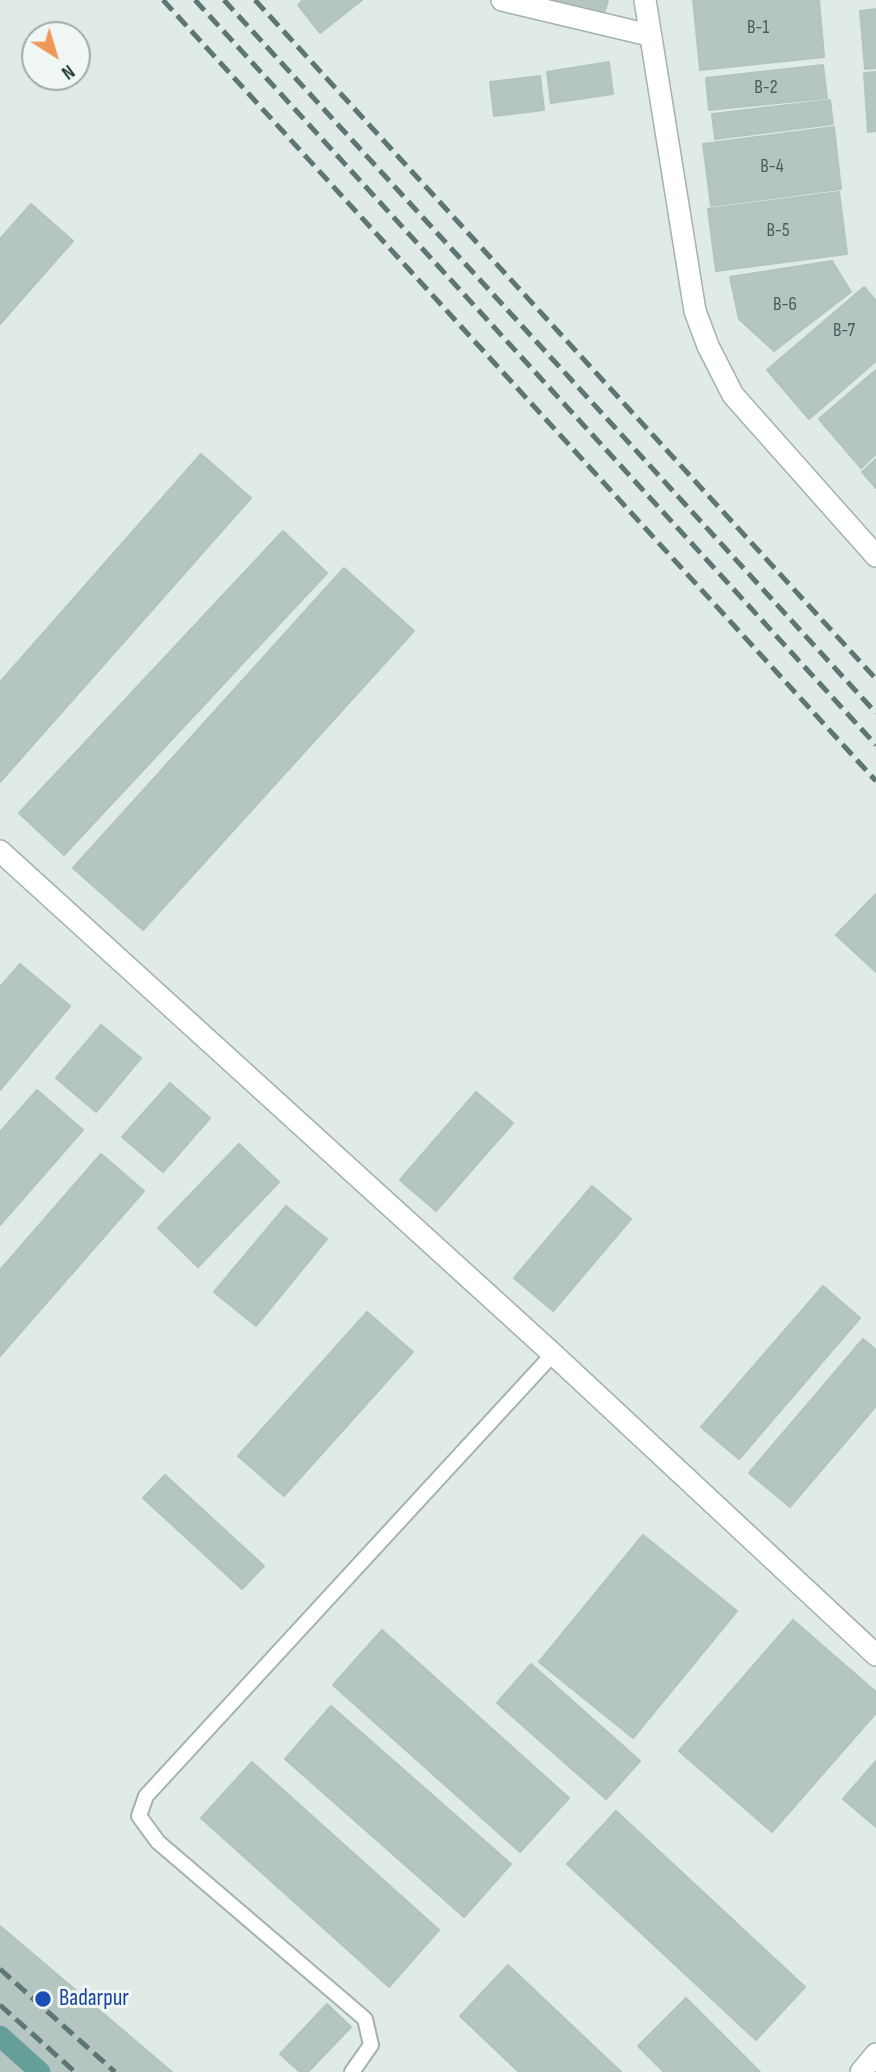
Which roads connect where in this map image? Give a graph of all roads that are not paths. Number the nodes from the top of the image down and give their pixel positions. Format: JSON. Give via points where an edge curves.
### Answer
{"nodes":[{"id":1,"x":502,"y":0,"type":"edge"},
{"id":2,"x":645,"y":0,"type":"edge"},
{"id":3,"x":649,"y":35,"type":"junction"},
{"id":4,"x":876,"y":556,"type":"edge"},
{"id":5,"x":0,"y":851,"type":"edge"},
{"id":6,"x":552,"y":1354,"type":"junction"},
{"id":7,"x":876,"y":1655,"type":"edge"},
{"id":8,"x":0,"y":2036,"type":"edge"},
{"id":9,"x":876,"y":2054,"type":"edge"},
{"id":10,"x":40,"y":2072,"type":"edge"},
{"id":11,"x":352,"y":2072,"type":"edge"},
{"id":12,"x":861,"y":2072,"type":"edge"}],
"edges":[{"from":1,"to":3,"type":"street"},
{"from":2,"to":3,"type":"street"},
{"from":3,"to":4,"type":"street","via":[[695,311],[708,346],[733,395]]},
{"from":5,"to":6,"type":"street"},
{"from":6,"to":7,"type":"street"},
{"from":6,"to":11,"type":"lane","via":[[146,1796],[139,1816],[158,1842],[365,2019],[371,2045]]},
{"from":8,"to":10,"type":"main road"},
{"from":9,"to":12,"type":"street"}]}
